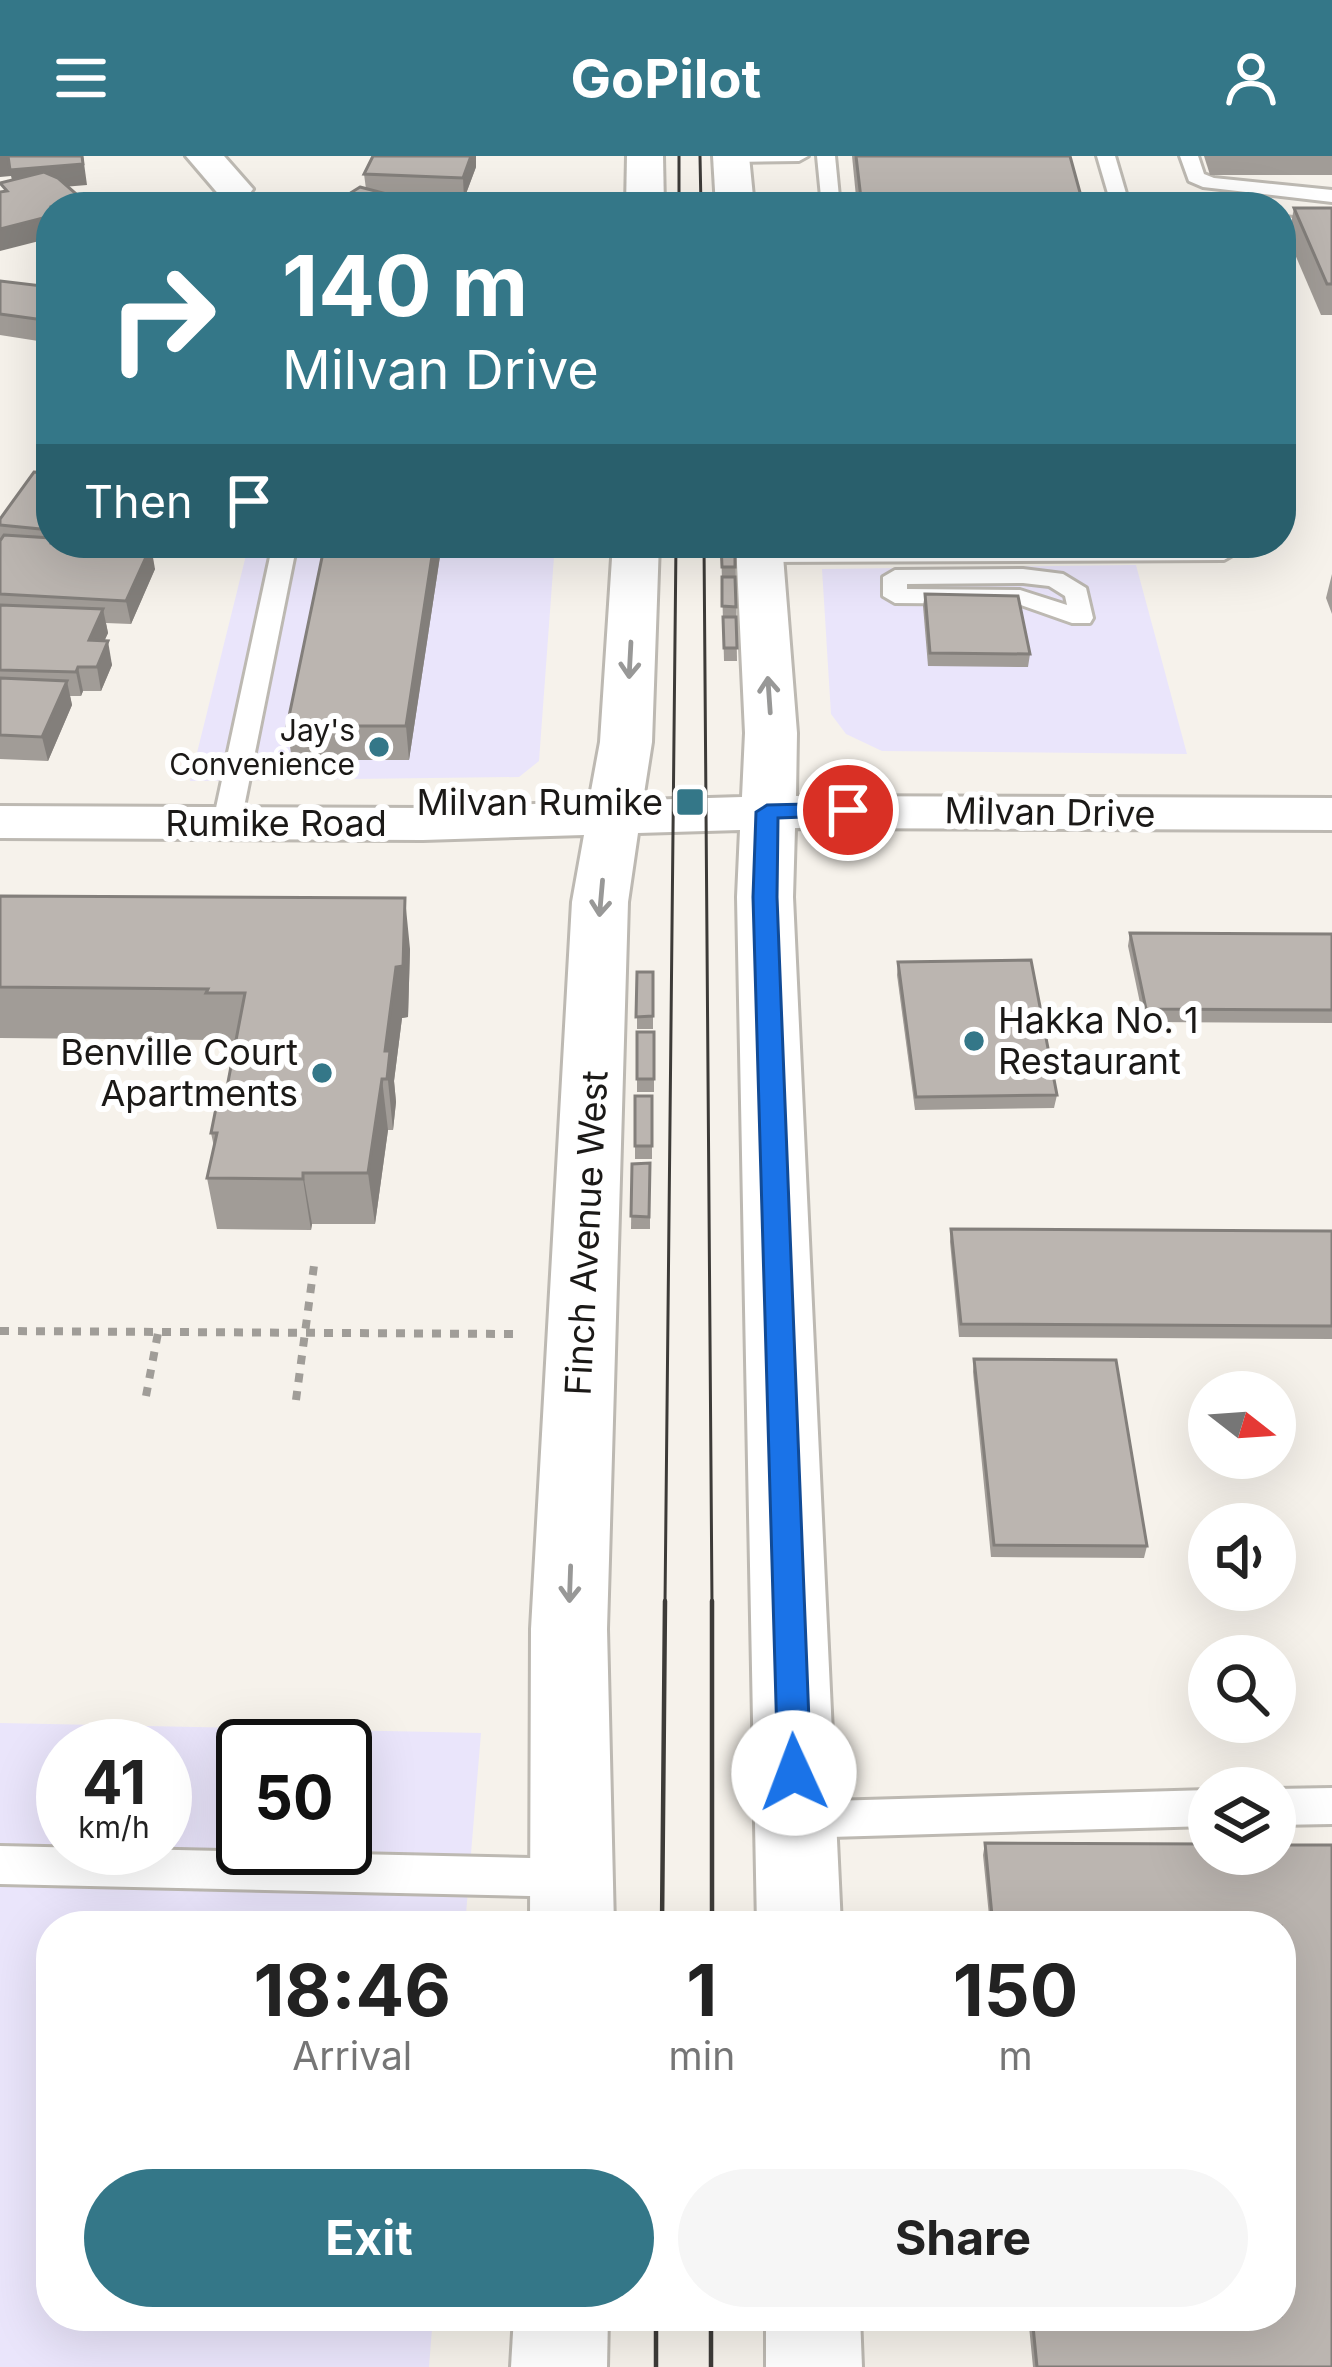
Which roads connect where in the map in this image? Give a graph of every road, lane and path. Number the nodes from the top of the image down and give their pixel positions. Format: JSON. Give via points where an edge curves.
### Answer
{"nodes":[{"id":1,"x":204,"y":156,"type":"edge"},
{"id":2,"x":645,"y":156,"type":"edge"},
{"id":3,"x":799,"y":156,"type":"edge"},
{"id":4,"x":826,"y":156,"type":"edge"},
{"id":5,"x":1106,"y":156,"type":"edge"},
{"id":6,"x":1189,"y":156,"type":"edge"},
{"id":7,"x":731,"y":157,"type":"edge"},
{"id":8,"x":234,"y":189,"type":"dead end"},
{"id":9,"x":645,"y":192,"type":"edge"},
{"id":10,"x":734,"y":192,"type":"edge"},
{"id":11,"x":830,"y":192,"type":"edge"},
{"id":12,"x":1117,"y":192,"type":"edge"},
{"id":13,"x":1332,"y":196,"type":"edge"},
{"id":14,"x":1296,"y":225,"type":"edge"},
{"id":15,"x":1332,"y":231,"type":"edge"},
{"id":16,"x":281,"y":558,"type":"edge"},
{"id":17,"x":635,"y":558,"type":"edge"},
{"id":18,"x":760,"y":558,"type":"edge"},
{"id":19,"x":895,"y":596,"type":"dead end"},
{"id":20,"x":1081,"y":618,"type":"dead end"},
{"id":21,"x":767,"y":812,"type":"junction"},
{"id":22,"x":1332,"y":814,"type":"edge"},
{"id":23,"x":611,"y":815,"type":"junction"},
{"id":24,"x":0,"y":822,"type":"edge"},
{"id":25,"x":227,"y":822,"type":"junction"},
{"id":26,"x":315,"y":1258,"type":"dead end"},
{"id":27,"x":0,"y":1331,"type":"edge"},
{"id":28,"x":305,"y":1331,"type":"junction"},
{"id":29,"x":158,"y":1332,"type":"junction"},
{"id":30,"x":516,"y":1334,"type":"dead end"},
{"id":31,"x":146,"y":1396,"type":"dead end"},
{"id":32,"x":296,"y":1400,"type":"dead end"},
{"id":33,"x":1332,"y":1806,"type":"edge"},
{"id":34,"x":1296,"y":1807,"type":"edge"},
{"id":35,"x":1188,"y":1809,"type":"edge"},
{"id":36,"x":796,"y":1820,"type":"junction"},
{"id":37,"x":0,"y":1865,"type":"edge"},
{"id":38,"x":573,"y":1902,"type":"edge"},
{"id":39,"x":799,"y":1911,"type":"edge"},
{"id":40,"x":561,"y":2331,"type":"edge"},
{"id":41,"x":813,"y":2331,"type":"edge"},
{"id":42,"x":560,"y":2367,"type":"edge"},
{"id":43,"x":814,"y":2367,"type":"edge"}],
"edges":[{"from":1,"to":8,"type":"main road"},
{"from":2,"to":9,"type":"main road"},
{"from":3,"to":7,"type":"lane"},
{"from":4,"to":11,"type":"lane"},
{"from":5,"to":12,"type":"lane"},
{"from":6,"to":13,"type":"lane","via":[[1196,177],[1210,182]]},
{"from":7,"to":10,"type":"main road"},
{"from":14,"to":15,"type":"lane"},
{"from":16,"to":25,"type":"lane"},
{"from":17,"to":23,"type":"main road","name":"Finch Avenue West","one_way":true,"via":[[626,742]]},
{"from":21,"to":18,"type":"main road","one_way":true,"via":[[771,733]]},
{"from":19,"to":20,"type":"lane","via":[[1020,598]]},
{"from":21,"to":22,"type":"main road","name":"Milvan Drive"},
{"from":21,"to":23,"type":"main road","name":"Rumike Road"},
{"from":21,"to":36,"type":"main road"},
{"from":23,"to":25,"type":"main road","name":"Rumike Road"},
{"from":23,"to":38,"type":"main road","name":"Finch Avenue West","one_way":true,"via":[[600,902],[568,1629]]},
{"from":24,"to":25,"type":"main road","name":"Rumike Road"},
{"from":26,"to":28,"type":"path"},
{"from":27,"to":29,"type":"path"},
{"from":28,"to":29,"type":"path"},
{"from":28,"to":30,"type":"path"},
{"from":28,"to":32,"type":"path"},
{"from":29,"to":31,"type":"path"},
{"from":33,"to":34,"type":"lane"},
{"from":35,"to":36,"type":"lane"},
{"from":36,"to":39,"type":"main road"},
{"from":37,"to":38,"type":"lane"},
{"from":40,"to":42,"type":"main road"},
{"from":41,"to":43,"type":"main road"}]}
